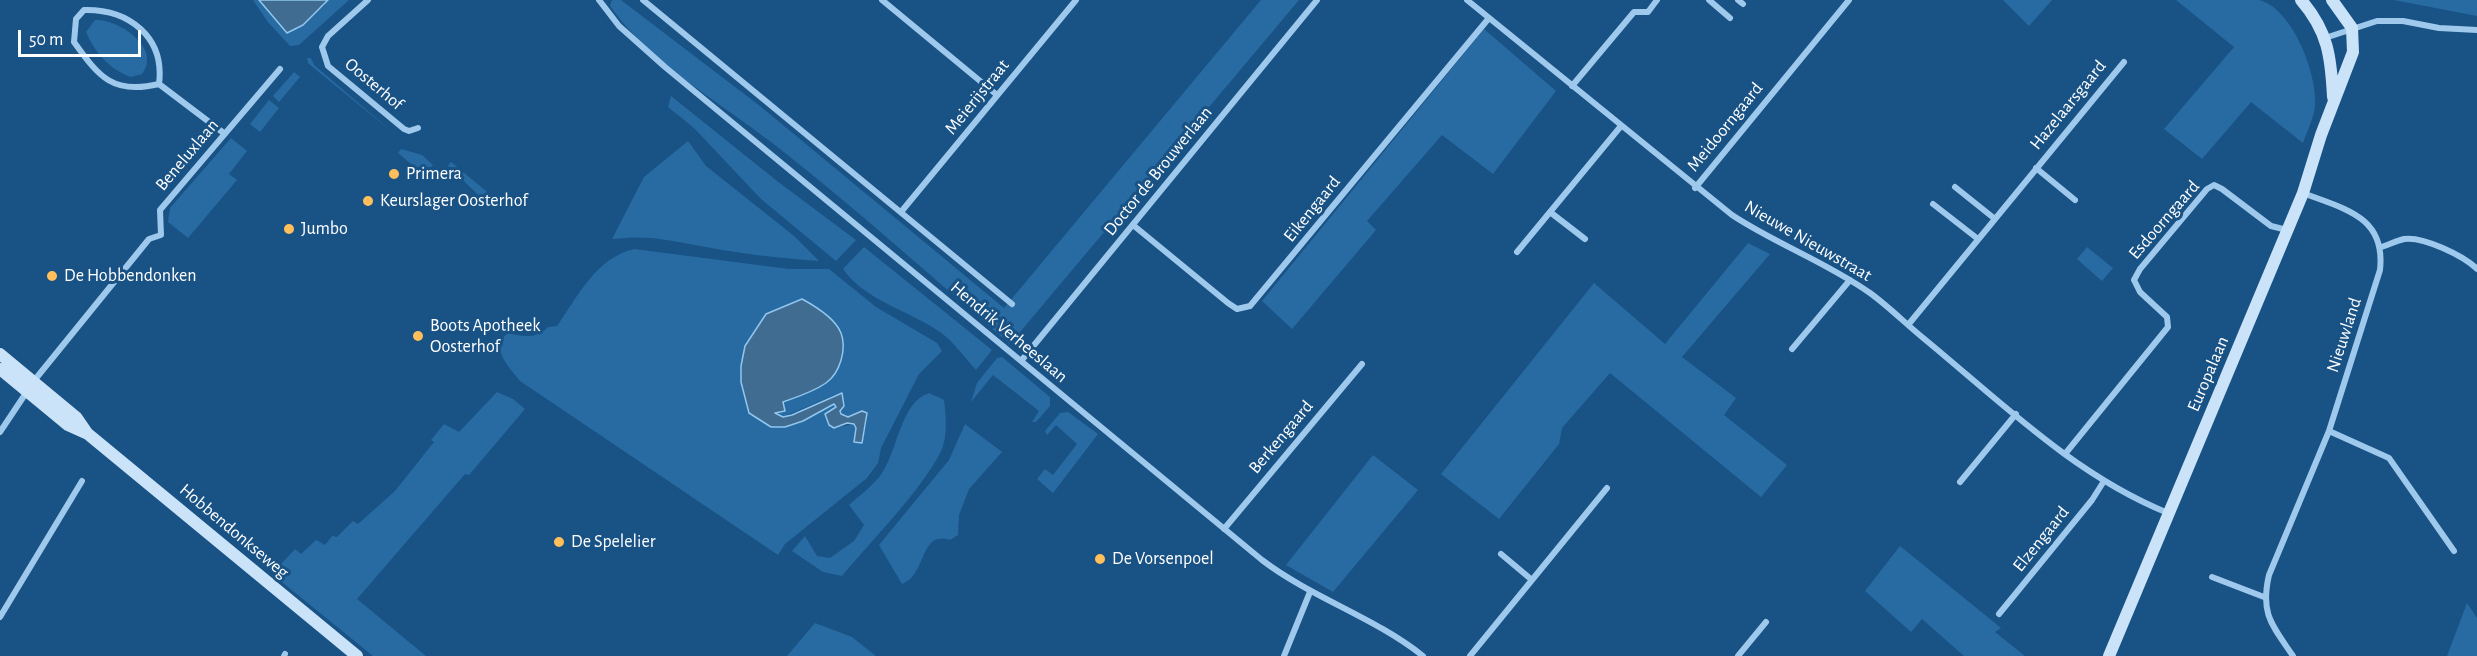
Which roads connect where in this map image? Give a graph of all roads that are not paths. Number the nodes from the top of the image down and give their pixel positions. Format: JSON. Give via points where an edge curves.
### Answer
{"nodes":[{"id":1,"x":368,"y":0,"type":"edge"},
{"id":2,"x":599,"y":0,"type":"edge"},
{"id":3,"x":643,"y":0,"type":"edge"},
{"id":4,"x":882,"y":0,"type":"edge"},
{"id":5,"x":1076,"y":0,"type":"edge"},
{"id":6,"x":1317,"y":0,"type":"edge"},
{"id":7,"x":1467,"y":0,"type":"edge"},
{"id":8,"x":1657,"y":0,"type":"edge"},
{"id":9,"x":1709,"y":0,"type":"edge"},
{"id":10,"x":1850,"y":0,"type":"edge"},
{"id":11,"x":2301,"y":0,"type":"edge"},
{"id":12,"x":2332,"y":0,"type":"edge"},
{"id":13,"x":1489,"y":18,"type":"junction"},
{"id":14,"x":1730,"y":18,"type":"dead end"},
{"id":15,"x":2352,"y":28,"type":"junction"},
{"id":16,"x":2477,"y":30,"type":"edge"},
{"id":17,"x":2325,"y":38,"type":"junction"},
{"id":18,"x":2124,"y":62,"type":"dead end"},
{"id":19,"x":280,"y":69,"type":"dead end"},
{"id":20,"x":159,"y":84,"type":"junction"},
{"id":21,"x":1572,"y":86,"type":"junction"},
{"id":22,"x":997,"y":95,"type":"junction"},
{"id":23,"x":2333,"y":104,"type":"junction"},
{"id":24,"x":1621,"y":126,"type":"junction"},
{"id":25,"x":418,"y":128,"type":"dead end"},
{"id":26,"x":225,"y":134,"type":"junction"},
{"id":27,"x":2036,"y":168,"type":"junction"},
{"id":28,"x":1955,"y":187,"type":"dead end"},
{"id":29,"x":1695,"y":188,"type":"junction"},
{"id":30,"x":2303,"y":193,"type":"junction"},
{"id":31,"x":2075,"y":200,"type":"dead end"},
{"id":32,"x":1934,"y":204,"type":"dead end"},
{"id":33,"x":901,"y":212,"type":"junction"},
{"id":34,"x":1550,"y":212,"type":"junction"},
{"id":35,"x":1995,"y":219,"type":"junction"},
{"id":36,"x":1133,"y":225,"type":"junction"},
{"id":37,"x":2287,"y":230,"type":"junction"},
{"id":38,"x":1585,"y":239,"type":"dead end"},
{"id":39,"x":1978,"y":239,"type":"junction"},
{"id":40,"x":2381,"y":247,"type":"junction"},
{"id":41,"x":1517,"y":252,"type":"dead end"},
{"id":42,"x":2477,"y":269,"type":"edge"},
{"id":43,"x":1850,"y":280,"type":"junction"},
{"id":44,"x":1012,"y":304,"type":"dead end"},
{"id":45,"x":1908,"y":325,"type":"junction"},
{"id":46,"x":1792,"y":349,"type":"dead end"},
{"id":47,"x":0,"y":354,"type":"edge"},
{"id":48,"x":1021,"y":361,"type":"junction"},
{"id":49,"x":1362,"y":364,"type":"dead end"},
{"id":50,"x":0,"y":369,"type":"edge"},
{"id":51,"x":30,"y":386,"type":"junction"},
{"id":52,"x":2016,"y":414,"type":"junction"},
{"id":53,"x":2329,"y":431,"type":"junction"},
{"id":54,"x":0,"y":432,"type":"edge"},
{"id":55,"x":2065,"y":454,"type":"junction"},
{"id":56,"x":82,"y":481,"type":"dead end"},
{"id":57,"x":1960,"y":482,"type":"dead end"},
{"id":58,"x":2104,"y":482,"type":"junction"},
{"id":59,"x":1607,"y":488,"type":"dead end"},
{"id":60,"x":2171,"y":514,"type":"junction"},
{"id":61,"x":1224,"y":529,"type":"junction"},
{"id":62,"x":2454,"y":552,"type":"dead end"},
{"id":63,"x":1501,"y":554,"type":"dead end"},
{"id":64,"x":2212,"y":578,"type":"dead end"},
{"id":65,"x":1532,"y":580,"type":"junction"},
{"id":66,"x":1310,"y":592,"type":"junction"},
{"id":67,"x":2264,"y":597,"type":"junction"},
{"id":68,"x":1999,"y":615,"type":"dead end"},
{"id":69,"x":0,"y":617,"type":"edge"},
{"id":70,"x":1766,"y":622,"type":"dead end"},
{"id":71,"x":357,"y":656,"type":"edge"},
{"id":72,"x":1284,"y":656,"type":"edge"},
{"id":73,"x":1423,"y":656,"type":"edge"},
{"id":74,"x":1470,"y":656,"type":"edge"},
{"id":75,"x":1738,"y":656,"type":"edge"},
{"id":76,"x":2109,"y":656,"type":"edge"},
{"id":77,"x":2293,"y":656,"type":"edge"}],
"edges":[{"from":1,"to":25,"type":"street","name":"Oosterhof","via":[[328,36],[322,47],[328,66],[404,129]]},
{"from":2,"to":48,"type":"street","name":"Hendrik Verheeslaan","via":[[619,27],[665,67]]},
{"from":3,"to":33,"type":"street","name":"Hendrik Verheeslaan"},
{"from":4,"to":22,"type":"street"},
{"from":5,"to":22,"type":"street","name":"Meierijstraat"},
{"from":6,"to":36,"type":"street","name":"Doctor de Brouwerlaan"},
{"from":7,"to":13,"type":"street","name":"Nieuwe Nieuwstraat"},
{"from":8,"to":21,"type":"street","via":[[1648,12],[1634,12]]},
{"from":9,"to":14,"type":"street"},
{"from":10,"to":29,"type":"street","name":"Meidoorngaard"},
{"from":11,"to":17,"type":"street","name":"Europalaan"},
{"from":12,"to":15,"type":"street"},
{"from":13,"to":21,"type":"street","name":"Nieuwe Nieuwstraat"},
{"from":13,"to":36,"type":"street","name":"Eikengaard","via":[[1250,306],[1237,309],[1228,303]]},
{"from":15,"to":16,"type":"street","via":[[2377,21],[2403,21]]},
{"from":15,"to":17,"type":"street"},
{"from":15,"to":23,"type":"street","name":"Europalaan","via":[[2353,52]]},
{"from":17,"to":23,"type":"street","name":"Europalaan","via":[[2332,69]]},
{"from":18,"to":27,"type":"street","name":"Hazelaarsgaard"},
{"from":19,"to":26,"type":"street","name":"Beneluxlaan"},
{"from":20,"to":20,"type":"street","via":[[161,69],[154,46],[137,24],[105,10],[84,10],[76,19],[74,42],[97,74],[122,86]]},
{"from":20,"to":26,"type":"street"},
{"from":21,"to":24,"type":"street","name":"Nieuwe Nieuwstraat"},
{"from":22,"to":33,"type":"street","name":"Meierijstraat"},
{"from":23,"to":30,"type":"street","name":"Europalaan"},
{"from":24,"to":29,"type":"street","name":"Nieuwe Nieuwstraat"},
{"from":24,"to":34,"type":"street"},
{"from":26,"to":51,"type":"street","name":"Beneluxlaan","via":[[160,210],[161,234],[149,239]]},
{"from":27,"to":31,"type":"street","name":"Hazelaarsgaard"},
{"from":27,"to":35,"type":"street","name":"Hazelaarsgaard"},
{"from":28,"to":35,"type":"street"},
{"from":29,"to":43,"type":"street","name":"Nieuwe Nieuwstraat","via":[[1754,230]]},
{"from":30,"to":37,"type":"street","name":"Europalaan"},
{"from":30,"to":40,"type":"street","via":[[2355,213],[2373,230]]},
{"from":32,"to":39,"type":"street"},
{"from":33,"to":44,"type":"street","name":"Hendrik Verheeslaan"},
{"from":34,"to":38,"type":"street"},
{"from":34,"to":41,"type":"street"},
{"from":35,"to":39,"type":"street","name":"Hazelaarsgaard"},
{"from":36,"to":48,"type":"street","name":"Doctor de Brouwerlaan"},
{"from":37,"to":55,"type":"street","name":"Esdoorngaard","via":[[2271,226],[2222,189],[2214,185],[2207,189],[2134,280],[2140,292],[2167,317],[2168,327]]},
{"from":37,"to":60,"type":"street","name":"Europalaan"},
{"from":39,"to":45,"type":"street","name":"Hazelaarsgaard"},
{"from":40,"to":42,"type":"street","via":[[2405,239],[2435,245]]},
{"from":40,"to":53,"type":"street","name":"Nieuwland","via":[[2380,270]]},
{"from":43,"to":45,"type":"street","name":"Nieuwe Nieuwstraat"},
{"from":43,"to":46,"type":"street"},
{"from":45,"to":52,"type":"street","name":"Nieuwe Nieuwstraat"},
{"from":47,"to":51,"type":"street","name":"Hobbendonkseweg"},
{"from":48,"to":61,"type":"street","name":"Hendrik Verheeslaan"},
{"from":49,"to":61,"type":"street","name":"Berkengaard"},
{"from":50,"to":51,"type":"street","name":"Hobbendonkseweg"},
{"from":51,"to":54,"type":"street","name":"Beneluxlaan"},
{"from":51,"to":71,"type":"street","name":"Hobbendonkseweg","via":[[76,417],[88,434]]},
{"from":52,"to":55,"type":"street","name":"Nieuwe Nieuwstraat"},
{"from":52,"to":57,"type":"street"},
{"from":53,"to":62,"type":"street","via":[[2389,458]]},
{"from":53,"to":67,"type":"street","name":"Nieuwland","via":[[2269,575]]},
{"from":55,"to":58,"type":"street","name":"Nieuwe Nieuwstraat"},
{"from":56,"to":69,"type":"street"},
{"from":58,"to":60,"type":"street","name":"Nieuwe Nieuwstraat"},
{"from":58,"to":68,"type":"street","name":"Elzengaard"},
{"from":59,"to":65,"type":"street"},
{"from":60,"to":76,"type":"street","name":"Europalaan"},
{"from":61,"to":66,"type":"street","name":"Hendrik Verheeslaan","via":[[1284,577]]},
{"from":63,"to":65,"type":"street"},
{"from":64,"to":67,"type":"street"},
{"from":65,"to":74,"type":"street"},
{"from":66,"to":72,"type":"street"},
{"from":66,"to":73,"type":"street","name":"Hendrik Verheeslaan"},
{"from":67,"to":77,"type":"street","via":[[2267,614]]},
{"from":70,"to":75,"type":"street"}]}
